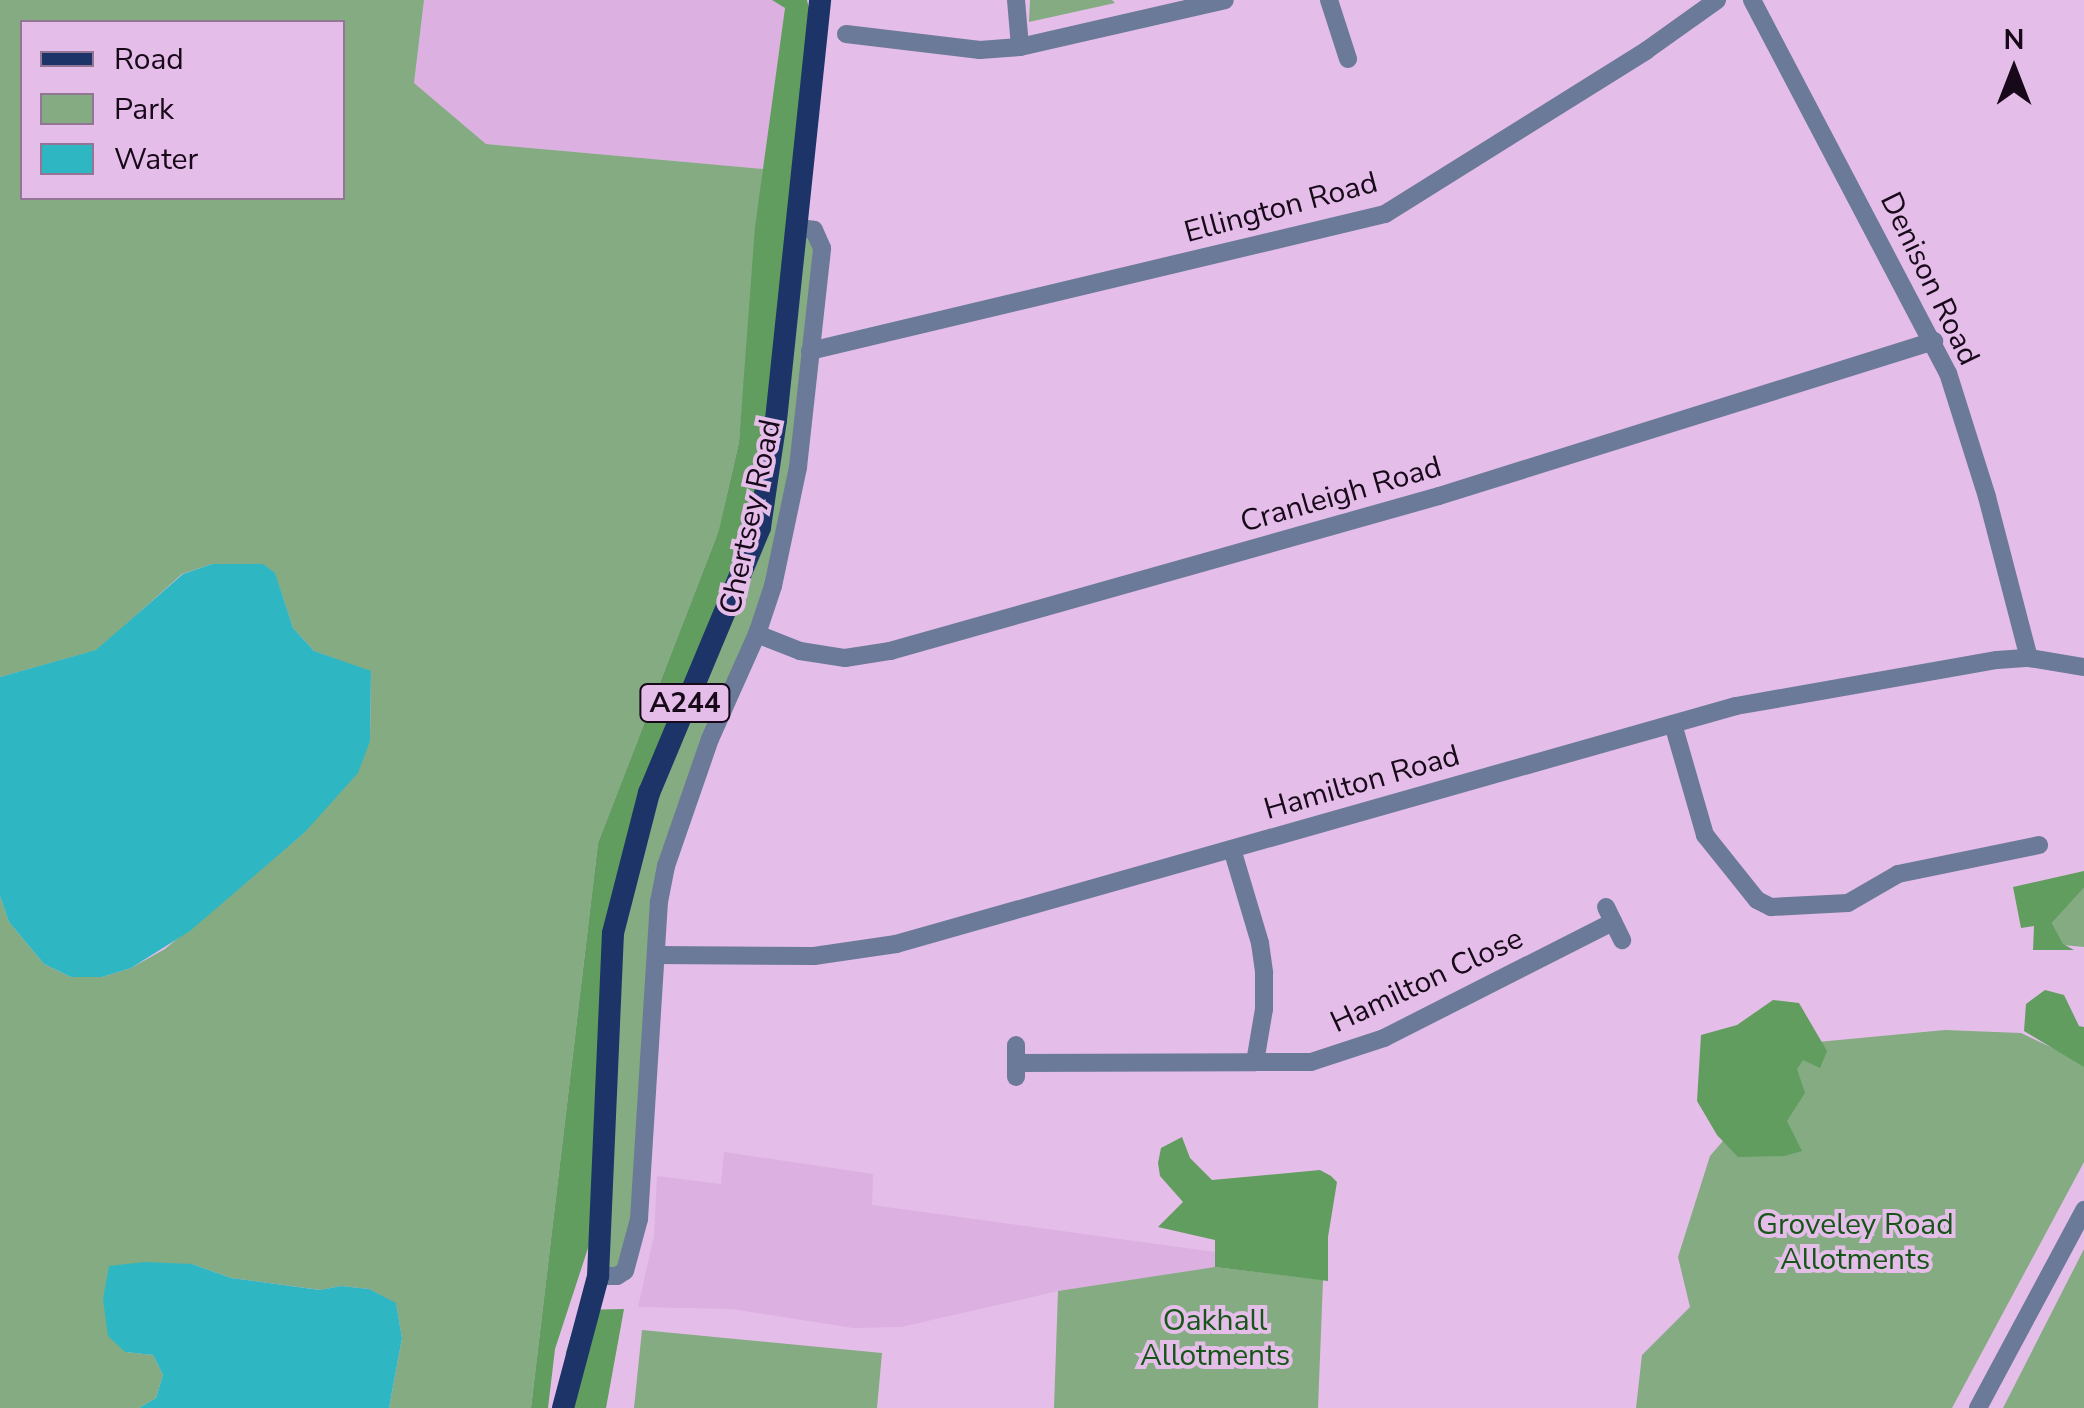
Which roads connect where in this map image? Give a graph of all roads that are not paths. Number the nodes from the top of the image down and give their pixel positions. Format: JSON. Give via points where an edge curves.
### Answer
{"nodes":[{"id":1,"x":820,"y":0,"type":"edge"},
{"id":2,"x":1016,"y":0,"type":"edge"},
{"id":3,"x":1225,"y":0,"type":"edge"},
{"id":4,"x":1328,"y":0,"type":"edge"},
{"id":5,"x":1716,"y":0,"type":"edge"},
{"id":6,"x":1752,"y":0,"type":"edge"},
{"id":7,"x":846,"y":34,"type":"dead end"},
{"id":8,"x":1020,"y":47,"type":"junction"},
{"id":9,"x":1348,"y":58,"type":"dead end"},
{"id":10,"x":795,"y":227,"type":"junction"},
{"id":11,"x":1934,"y":341,"type":"junction"},
{"id":12,"x":810,"y":351,"type":"junction"},
{"id":13,"x":757,"y":634,"type":"junction"},
{"id":14,"x":2028,"y":658,"type":"junction"},
{"id":15,"x":2084,"y":668,"type":"edge"},
{"id":16,"x":1673,"y":724,"type":"junction"},
{"id":17,"x":2039,"y":845,"type":"dead end"},
{"id":18,"x":1232,"y":849,"type":"junction"},
{"id":19,"x":1622,"y":940,"type":"dead end"},
{"id":20,"x":656,"y":956,"type":"junction"},
{"id":21,"x":1016,"y":1062,"type":"dead end"},
{"id":22,"x":1256,"y":1062,"type":"junction"},
{"id":23,"x":2084,"y":1210,"type":"edge"},
{"id":24,"x":598,"y":1276,"type":"junction"},
{"id":25,"x":563,"y":1408,"type":"edge"},
{"id":26,"x":1978,"y":1408,"type":"edge"}],
"edges":[{"from":1,"to":10,"type":"main road","name":"Chertsey Road","number":"A244"},
{"from":2,"to":8,"type":"street"},
{"from":3,"to":8,"type":"street"},
{"from":4,"to":9,"type":"street"},
{"from":5,"to":12,"type":"street","name":"Ellington Road","via":[[1384,214]]},
{"from":6,"to":11,"type":"street","name":"Denison Road"},
{"from":7,"to":8,"type":"street","via":[[980,50]]},
{"from":10,"to":12,"type":"street","name":"Chertsey Road","via":[[820,236]]},
{"from":10,"to":24,"type":"main road","name":"Chertsey Road","number":"A244","via":[[760,526],[654,777],[613,933]]},
{"from":11,"to":13,"type":"street","name":"Cranleigh Road","via":[[1439,496],[890,651],[845,658],[800,652]]},
{"from":11,"to":14,"type":"street","name":"Denison Road","via":[[1987,497]]},
{"from":12,"to":13,"type":"street","name":"Chertsey Road","via":[[798,467]]},
{"from":13,"to":20,"type":"street","name":"Chertsey Road","via":[[676,834],[659,902]]},
{"from":14,"to":15,"type":"street","name":"Hamilton Road"},
{"from":14,"to":16,"type":"street","name":"Hamilton Road","via":[[1807,693]]},
{"from":16,"to":17,"type":"street","via":[[1705,834],[1757,900],[1771,907],[1848,903],[1898,874],[2008,862]]},
{"from":16,"to":18,"type":"street","name":"Hamilton Road"},
{"from":18,"to":20,"type":"street","name":"Hamilton Road","via":[[896,944],[814,956]]},
{"from":18,"to":22,"type":"street","via":[[1264,973]]},
{"from":19,"to":22,"type":"street","name":"Hamilton Close","via":[[1610,914],[1384,1038],[1311,1062]]},
{"from":20,"to":24,"type":"street","name":"Chertsey Road","via":[[639,1218],[631,1262],[618,1276]]},
{"from":21,"to":22,"type":"street","name":"Hamilton Close"},
{"from":23,"to":26,"type":"street"},
{"from":24,"to":25,"type":"main road","name":"Chertsey Road","number":"A244"}]}
